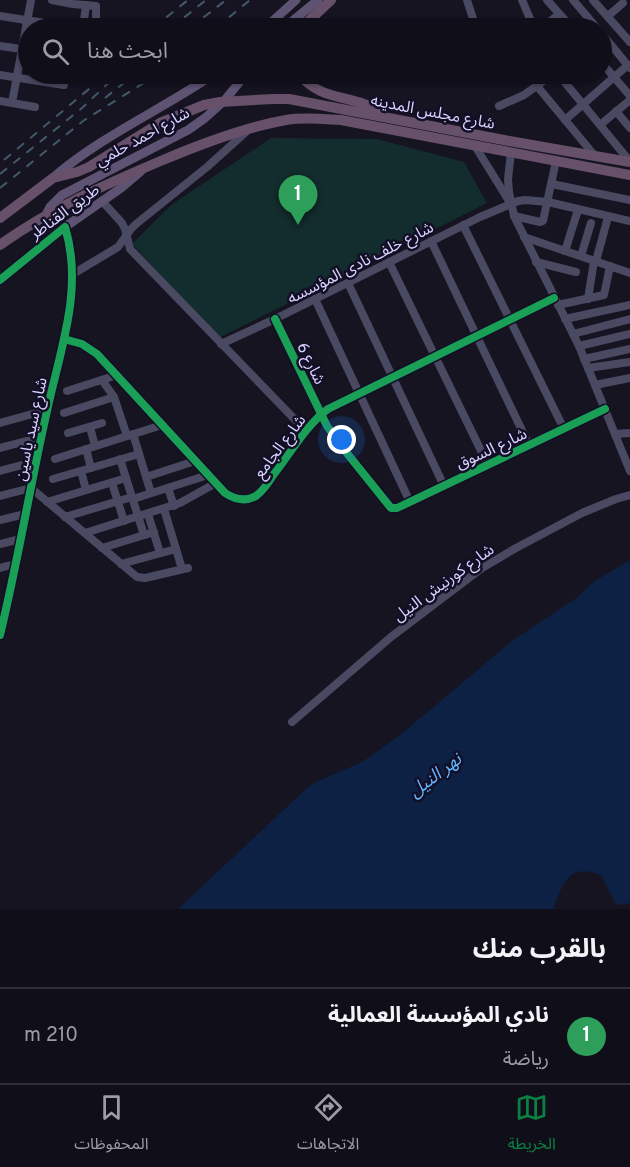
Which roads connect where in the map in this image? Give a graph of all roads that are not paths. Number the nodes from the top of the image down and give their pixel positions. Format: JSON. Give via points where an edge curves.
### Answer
{"nodes":[{"id":1,"x":31,"y":0,"type":"edge"},
{"id":2,"x":52,"y":0,"type":"edge"},
{"id":3,"x":296,"y":0,"type":"edge"},
{"id":4,"x":318,"y":0,"type":"edge"},
{"id":5,"x":331,"y":0,"type":"edge"},
{"id":6,"x":467,"y":0,"type":"edge"},
{"id":7,"x":522,"y":0,"type":"edge"},
{"id":8,"x":547,"y":0,"type":"edge"},
{"id":9,"x":573,"y":0,"type":"edge"},
{"id":10,"x":593,"y":0,"type":"edge"},
{"id":11,"x":622,"y":1,"type":"edge"},
{"id":12,"x":87,"y":5,"type":"junction"},
{"id":13,"x":630,"y":11,"type":"edge"},
{"id":14,"x":559,"y":14,"type":"junction"},
{"id":15,"x":0,"y":16,"type":"edge"},
{"id":16,"x":608,"y":16,"type":"joint"},
{"id":17,"x":28,"y":18,"type":"edge"},
{"id":18,"x":85,"y":18,"type":"edge"},
{"id":19,"x":96,"y":18,"type":"edge"},
{"id":20,"x":276,"y":18,"type":"edge"},
{"id":21,"x":296,"y":18,"type":"edge"},
{"id":22,"x":312,"y":18,"type":"edge"},
{"id":23,"x":473,"y":18,"type":"edge"},
{"id":24,"x":529,"y":18,"type":"edge"},
{"id":25,"x":554,"y":18,"type":"edge"},
{"id":26,"x":563,"y":18,"type":"edge"},
{"id":27,"x":588,"y":18,"type":"edge"},
{"id":28,"x":18,"y":19,"type":"edge"},
{"id":29,"x":612,"y":21,"type":"edge"},
{"id":30,"x":630,"y":42,"type":"edge"},
{"id":31,"x":0,"y":46,"type":"edge"},
{"id":32,"x":612,"y":46,"type":"edge"},
{"id":33,"x":18,"y":49,"type":"edge"},
{"id":34,"x":629,"y":67,"type":"edge"},
{"id":35,"x":18,"y":74,"type":"edge"},
{"id":36,"x":0,"y":75,"type":"edge"},
{"id":37,"x":612,"y":75,"type":"edge"},
{"id":38,"x":17,"y":77,"type":"junction"},
{"id":39,"x":614,"y":77,"type":"junction"},
{"id":40,"x":54,"y":84,"type":"edge"},
{"id":41,"x":199,"y":84,"type":"edge"},
{"id":42,"x":238,"y":84,"type":"edge"},
{"id":43,"x":309,"y":84,"type":"edge"},
{"id":44,"x":540,"y":84,"type":"edge"},
{"id":45,"x":565,"y":84,"type":"edge"},
{"id":46,"x":606,"y":84,"type":"edge"},
{"id":47,"x":64,"y":86,"type":"dead end"},
{"id":48,"x":537,"y":86,"type":"junction"},
{"id":49,"x":630,"y":98,"type":"edge"},
{"id":50,"x":0,"y":101,"type":"edge"},
{"id":51,"x":12,"y":103,"type":"junction"},
{"id":52,"x":583,"y":104,"type":"junction"},
{"id":53,"x":499,"y":106,"type":"dead end"},
{"id":54,"x":34,"y":107,"type":"dead end"},
{"id":55,"x":616,"y":111,"type":"junction"},
{"id":56,"x":387,"y":118,"type":"junction"},
{"id":57,"x":565,"y":120,"type":"junction"},
{"id":58,"x":600,"y":125,"type":"junction"},
{"id":59,"x":630,"y":128,"type":"edge"},
{"id":60,"x":247,"y":130,"type":"junction"},
{"id":61,"x":475,"y":146,"type":"junction"},
{"id":62,"x":511,"y":152,"type":"junction"},
{"id":63,"x":595,"y":156,"type":"junction"},
{"id":64,"x":628,"y":159,"type":"edge"},
{"id":65,"x":556,"y":161,"type":"junction"},
{"id":66,"x":145,"y":167,"type":"junction"},
{"id":67,"x":630,"y":175,"type":"edge"},
{"id":68,"x":53,"y":178,"type":"junction"},
{"id":69,"x":552,"y":184,"type":"junction"},
{"id":70,"x":630,"y":200,"type":"edge"},
{"id":71,"x":102,"y":201,"type":"junction"},
{"id":72,"x":548,"y":202,"type":"junction"},
{"id":73,"x":511,"y":205,"type":"junction"},
{"id":74,"x":578,"y":210,"type":"junction"},
{"id":75,"x":46,"y":216,"type":"junction"},
{"id":76,"x":514,"y":216,"type":"junction"},
{"id":77,"x":608,"y":217,"type":"junction"},
{"id":78,"x":0,"y":218,"type":"edge"},
{"id":79,"x":630,"y":221,"type":"edge"},
{"id":80,"x":591,"y":223,"type":"dead end"},
{"id":81,"x":463,"y":225,"type":"junction"},
{"id":82,"x":65,"y":227,"type":"junction"},
{"id":83,"x":126,"y":235,"type":"junction"},
{"id":84,"x":524,"y":237,"type":"junction"},
{"id":85,"x":431,"y":241,"type":"junction"},
{"id":86,"x":0,"y":245,"type":"edge"},
{"id":87,"x":565,"y":251,"type":"junction"},
{"id":88,"x":581,"y":256,"type":"junction"},
{"id":89,"x":595,"y":261,"type":"junction"},
{"id":90,"x":389,"y":262,"type":"junction"},
{"id":91,"x":536,"y":262,"type":"junction"},
{"id":92,"x":610,"y":266,"type":"junction"},
{"id":93,"x":629,"y":269,"type":"edge"},
{"id":94,"x":576,"y":272,"type":"dead end"},
{"id":95,"x":73,"y":274,"type":"junction"},
{"id":96,"x":0,"y":280,"type":"edge"},
{"id":97,"x":348,"y":283,"type":"junction"},
{"id":98,"x":315,"y":299,"type":"junction"},
{"id":99,"x":588,"y":299,"type":"junction"},
{"id":100,"x":556,"y":302,"type":"junction"},
{"id":101,"x":630,"y":305,"type":"edge"},
{"id":102,"x":275,"y":319,"type":"junction"},
{"id":103,"x":565,"y":319,"type":"junction"},
{"id":104,"x":630,"y":319,"type":"edge"},
{"id":105,"x":510,"y":320,"type":"junction"},
{"id":106,"x":573,"y":334,"type":"junction"},
{"id":107,"x":630,"y":334,"type":"edge"},
{"id":108,"x":477,"y":336,"type":"junction"},
{"id":109,"x":64,"y":339,"type":"junction"},
{"id":110,"x":221,"y":344,"type":"junction"},
{"id":111,"x":579,"y":346,"type":"junction"},
{"id":112,"x":630,"y":349,"type":"edge"},
{"id":113,"x":435,"y":357,"type":"junction"},
{"id":114,"x":585,"y":358,"type":"junction"},
{"id":115,"x":630,"y":362,"type":"edge"},
{"id":116,"x":588,"y":368,"type":"junction"},
{"id":117,"x":117,"y":375,"type":"junction"},
{"id":118,"x":393,"y":377,"type":"junction"},
{"id":119,"x":630,"y":378,"type":"edge"},
{"id":120,"x":102,"y":380,"type":"junction"},
{"id":121,"x":595,"y":385,"type":"junction"},
{"id":122,"x":67,"y":391,"type":"dead end"},
{"id":123,"x":360,"y":394,"type":"junction"},
{"id":124,"x":114,"y":397,"type":"junction"},
{"id":125,"x":605,"y":409,"type":"junction"},
{"id":126,"x":47,"y":411,"type":"junction"},
{"id":127,"x":64,"y":413,"type":"dead end"},
{"id":128,"x":321,"y":414,"type":"junction"},
{"id":129,"x":0,"y":423,"type":"edge"},
{"id":130,"x":102,"y":423,"type":"dead end"},
{"id":131,"x":162,"y":425,"type":"junction"},
{"id":132,"x":90,"y":427,"type":"junction"},
{"id":133,"x":564,"y":429,"type":"junction"},
{"id":134,"x":306,"y":431,"type":"junction"},
{"id":135,"x":630,"y":433,"type":"edge"},
{"id":136,"x":68,"y":434,"type":"dead end"},
{"id":137,"x":615,"y":434,"type":"junction"},
{"id":138,"x":130,"y":435,"type":"junction"},
{"id":139,"x":42,"y":436,"type":"junction"},
{"id":140,"x":530,"y":445,"type":"junction"},
{"id":141,"x":95,"y":446,"type":"junction"},
{"id":142,"x":0,"y":448,"type":"edge"},
{"id":143,"x":86,"y":449,"type":"junction"},
{"id":144,"x":139,"y":454,"type":"junction"},
{"id":145,"x":55,"y":459,"type":"dead end"},
{"id":146,"x":120,"y":459,"type":"junction"},
{"id":147,"x":37,"y":461,"type":"junction"},
{"id":148,"x":195,"y":461,"type":"junction"},
{"id":149,"x":628,"y":461,"type":"edge"},
{"id":150,"x":488,"y":465,"type":"junction"},
{"id":151,"x":91,"y":468,"type":"junction"},
{"id":152,"x":0,"y":471,"type":"edge"},
{"id":153,"x":81,"y":471,"type":"junction"},
{"id":154,"x":630,"y":471,"type":"edge"},
{"id":155,"x":208,"y":475,"type":"junction"},
{"id":156,"x":146,"y":477,"type":"junction"},
{"id":157,"x":126,"y":478,"type":"junction"},
{"id":158,"x":53,"y":479,"type":"dead end"},
{"id":159,"x":112,"y":483,"type":"junction"},
{"id":160,"x":216,"y":483,"type":"junction"},
{"id":161,"x":444,"y":486,"type":"junction"},
{"id":162,"x":31,"y":488,"type":"junction"},
{"id":163,"x":168,"y":488,"type":"junction"},
{"id":164,"x":86,"y":490,"type":"junction"},
{"id":165,"x":151,"y":493,"type":"junction"},
{"id":166,"x":630,"y":495,"type":"edge"},
{"id":167,"x":0,"y":496,"type":"edge"},
{"id":168,"x":132,"y":498,"type":"junction"},
{"id":169,"x":117,"y":501,"type":"junction"},
{"id":170,"x":47,"y":502,"type":"junction"},
{"id":171,"x":410,"y":502,"type":"junction"},
{"id":172,"x":174,"y":506,"type":"junction"},
{"id":173,"x":388,"y":506,"type":"joint"},
{"id":174,"x":164,"y":509,"type":"junction"},
{"id":175,"x":25,"y":514,"type":"junction"},
{"id":176,"x":148,"y":514,"type":"junction"},
{"id":177,"x":65,"y":517,"type":"junction"},
{"id":178,"x":138,"y":517,"type":"junction"},
{"id":179,"x":0,"y":520,"type":"edge"},
{"id":180,"x":124,"y":521,"type":"junction"},
{"id":181,"x":154,"y":532,"type":"junction"},
{"id":182,"x":85,"y":533,"type":"junction"},
{"id":183,"x":144,"y":535,"type":"junction"},
{"id":184,"x":20,"y":539,"type":"junction"},
{"id":185,"x":0,"y":544,"type":"edge"},
{"id":186,"x":102,"y":548,"type":"junction"},
{"id":187,"x":176,"y":549,"type":"junction"},
{"id":188,"x":160,"y":553,"type":"junction"},
{"id":189,"x":15,"y":564,"type":"junction"},
{"id":190,"x":121,"y":564,"type":"junction"},
{"id":191,"x":0,"y":568,"type":"edge"},
{"id":192,"x":9,"y":593,"type":"junction"},
{"id":193,"x":0,"y":595,"type":"edge"},
{"id":194,"x":1,"y":625,"type":"edge"},
{"id":195,"x":0,"y":635,"type":"edge"},
{"id":196,"x":292,"y":722,"type":"dead end"}],
"edges":[{"from":1,"to":17,"type":"street"},
{"from":2,"to":12,"type":"street"},
{"from":3,"to":20,"type":"main road"},
{"from":4,"to":21,"type":"main road"},
{"from":5,"to":22,"type":"highway"},
{"from":6,"to":23,"type":"street"},
{"from":7,"to":24,"type":"street"},
{"from":8,"to":14,"type":"street"},
{"from":9,"to":27,"type":"street"},
{"from":10,"to":16,"type":"street"},
{"from":11,"to":13,"type":"street"},
{"from":11,"to":16,"type":"street"},
{"from":12,"to":18,"type":"street"},
{"from":12,"to":19,"type":"street","via":[[96,6]]},
{"from":14,"to":25,"type":"street"},
{"from":14,"to":26,"type":"street"},
{"from":15,"to":28,"type":"street"},
{"from":29,"to":30,"type":"street"},
{"from":31,"to":33,"type":"street"},
{"from":32,"to":34,"type":"street"},
{"from":34,"to":39,"type":"street"},
{"from":35,"to":38,"type":"street"},
{"from":36,"to":38,"type":"street"},
{"from":37,"to":39,"type":"street"},
{"from":38,"to":51,"type":"street"},
{"from":39,"to":49,"type":"street"},
{"from":40,"to":47,"type":"street"},
{"from":41,"to":68,"type":"main road","name":"شارع احمد حلمي","via":[[80,156]]},
{"from":42,"to":75,"type":"main road","name":"شارع احمد حلمي","via":[[224,101],[188,130],[63,195]]},
{"from":43,"to":56,"type":"highway","via":[[323,93],[368,105]]},
{"from":44,"to":48,"type":"street"},
{"from":45,"to":52,"type":"street"},
{"from":46,"to":52,"type":"street"},
{"from":48,"to":53,"type":"street"},
{"from":48,"to":57,"type":"street"},
{"from":49,"to":55,"type":"street"},
{"from":50,"to":51,"type":"street"},
{"from":51,"to":54,"type":"street"},
{"from":52,"to":57,"type":"street"},
{"from":52,"to":58,"type":"street"},
{"from":55,"to":58,"type":"street"},
{"from":55,"to":59,"type":"street"},
{"from":56,"to":63,"type":"highway","name":"شارع مجلس المدينه"},
{"from":56,"to":68,"type":"highway","name":"شارع مجلس المدينه","via":[[289,99],[212,103],[160,123],[89,167]]},
{"from":57,"to":63,"type":"street"},
{"from":58,"to":64,"type":"street"},
{"from":60,"to":61,"type":"highway","name":"شارع مجلس المدينه","via":[[286,120],[322,118]]},
{"from":60,"to":66,"type":"highway","name":"شارع مجلس المدينه"},
{"from":60,"to":83,"type":"street"},
{"from":61,"to":62,"type":"highway","name":"شارع مجلس المدينه"},
{"from":61,"to":73,"type":"street"},
{"from":62,"to":65,"type":"highway","name":"شارع مجلس المدينه"},
{"from":62,"to":73,"type":"street"},
{"from":63,"to":64,"type":"highway","name":"شارع مجلس المدينه"},
{"from":65,"to":67,"type":"highway","name":"شارع مجلس المدينه"},
{"from":65,"to":69,"type":"street"},
{"from":66,"to":71,"type":"main road","name":"طريق القناطر"},
{"from":66,"to":75,"type":"highway","name":"شارع مجلس المدينه"},
{"from":68,"to":78,"type":"highway"},
{"from":69,"to":70,"type":"street"},
{"from":69,"to":72,"type":"street"},
{"from":71,"to":82,"type":"main road","name":"طريق القناطر"},
{"from":71,"to":83,"type":"street","via":[[122,223]]},
{"from":72,"to":73,"type":"street","name":"شارع خلف نادى المؤسسه","via":[[525,200]]},
{"from":72,"to":74,"type":"street","name":"شارع خلف نادى المؤسسه"},
{"from":72,"to":76,"type":"street","via":[[543,221]]},
{"from":73,"to":76,"type":"street"},
{"from":73,"to":81,"type":"street","name":"شارع خلف نادى المؤسسه"},
{"from":74,"to":77,"type":"street","name":"شارع خلف نادى المؤسسه"},
{"from":74,"to":87,"type":"street"},
{"from":75,"to":86,"type":"highway","name":"شارع مجلس المدينه"},
{"from":76,"to":84,"type":"street"},
{"from":77,"to":79,"type":"street","name":"شارع خلف نادى المؤسسه"},
{"from":77,"to":89,"type":"street"},
{"from":80,"to":88,"type":"street"},
{"from":81,"to":85,"type":"street","name":"شارع خلف نادى المؤسسه"},
{"from":81,"to":105,"type":"street"},
{"from":82,"to":95,"type":"street","name":"شارع سيد ياسين"},
{"from":82,"to":96,"type":"street","name":"طريق القناطر"},
{"from":83,"to":95,"type":"street","via":[[118,247]]},
{"from":83,"to":110,"type":"street","via":[[130,249]]},
{"from":84,"to":87,"type":"street"},
{"from":84,"to":91,"type":"street"},
{"from":85,"to":90,"type":"street","name":"شارع خلف نادى المؤسسه"},
{"from":85,"to":108,"type":"street"},
{"from":87,"to":88,"type":"street"},
{"from":88,"to":89,"type":"street"},
{"from":89,"to":92,"type":"street"},
{"from":89,"to":99,"type":"street"},
{"from":90,"to":97,"type":"street","name":"شارع خلف نادى المؤسسه"},
{"from":90,"to":113,"type":"street"},
{"from":91,"to":94,"type":"street"},
{"from":91,"to":100,"type":"street"},
{"from":92,"to":93,"type":"street"},
{"from":92,"to":99,"type":"street","via":[[604,295]]},
{"from":95,"to":109,"type":"street","name":"شارع سيد ياسين"},
{"from":97,"to":98,"type":"street","name":"شارع خلف نادى المؤسسه"},
{"from":97,"to":118,"type":"street"},
{"from":98,"to":102,"type":"street","name":"شارع خلف نادى المؤسسه"},
{"from":98,"to":123,"type":"street"},
{"from":99,"to":100,"type":"street","name":"شارع الجامع"},
{"from":100,"to":103,"type":"street"},
{"from":100,"to":105,"type":"street","name":"شارع الجامع"},
{"from":101,"to":103,"type":"street"},
{"from":102,"to":110,"type":"street","name":"شارع خلف نادى المؤسسه"},
{"from":102,"to":128,"type":"street","name":"شارع 6"},
{"from":103,"to":106,"type":"street"},
{"from":104,"to":106,"type":"street"},
{"from":105,"to":108,"type":"street","name":"شارع الجامع"},
{"from":105,"to":133,"type":"street"},
{"from":106,"to":111,"type":"street"},
{"from":107,"to":111,"type":"street"},
{"from":108,"to":113,"type":"street","name":"شارع الجامع"},
{"from":108,"to":140,"type":"street"},
{"from":109,"to":117,"type":"street","name":"شارع الجامع","via":[[90,348]]},
{"from":109,"to":126,"type":"street","name":"شارع سيد ياسين"},
{"from":110,"to":134,"type":"street"},
{"from":111,"to":114,"type":"street"},
{"from":112,"to":114,"type":"street"},
{"from":113,"to":118,"type":"street","name":"شارع الجامع"},
{"from":113,"to":150,"type":"street"},
{"from":114,"to":116,"type":"street"},
{"from":115,"to":116,"type":"street"},
{"from":116,"to":121,"type":"street"},
{"from":117,"to":120,"type":"street"},
{"from":117,"to":131,"type":"street","name":"شارع الجامع"},
{"from":118,"to":123,"type":"street","name":"شارع الجامع"},
{"from":118,"to":161,"type":"street"},
{"from":119,"to":121,"type":"street"},
{"from":120,"to":122,"type":"street"},
{"from":120,"to":124,"type":"street"},
{"from":121,"to":125,"type":"street"},
{"from":123,"to":128,"type":"street","name":"شارع الجامع"},
{"from":123,"to":171,"type":"street"},
{"from":124,"to":127,"type":"street"},
{"from":124,"to":138,"type":"street"},
{"from":125,"to":133,"type":"street","name":"شارع السوق"},
{"from":125,"to":137,"type":"street"},
{"from":126,"to":129,"type":"street"},
{"from":126,"to":139,"type":"street","name":"شارع سيد ياسين"},
{"from":128,"to":134,"type":"street","name":"شارع الجامع"},
{"from":128,"to":173,"type":"street","name":"شارع 6"},
{"from":130,"to":132,"type":"street"},
{"from":131,"to":138,"type":"street"},
{"from":131,"to":148,"type":"street","name":"شارع الجامع"},
{"from":132,"to":136,"type":"street"},
{"from":132,"to":141,"type":"street"},
{"from":133,"to":140,"type":"street","name":"شارع السوق"},
{"from":134,"to":160,"type":"street","name":"شارع الجامع","via":[[256,495],[237,499]]},
{"from":135,"to":137,"type":"street"},
{"from":137,"to":149,"type":"street"},
{"from":138,"to":141,"type":"street"},
{"from":138,"to":144,"type":"street"},
{"from":139,"to":142,"type":"street"},
{"from":139,"to":147,"type":"street","name":"شارع سيد ياسين"},
{"from":140,"to":150,"type":"street","name":"شارع السوق"},
{"from":141,"to":143,"type":"street"},
{"from":143,"to":145,"type":"street"},
{"from":143,"to":151,"type":"street"},
{"from":144,"to":146,"type":"street"},
{"from":144,"to":156,"type":"street"},
{"from":146,"to":151,"type":"street"},
{"from":146,"to":157,"type":"street"},
{"from":147,"to":152,"type":"street"},
{"from":147,"to":162,"type":"street","name":"شارع سيد ياسين"},
{"from":148,"to":155,"type":"street","name":"شارع الجامع"},
{"from":148,"to":156,"type":"street"},
{"from":149,"to":154,"type":"street"},
{"from":150,"to":161,"type":"street","name":"شارع السوق"},
{"from":151,"to":153,"type":"street"},
{"from":153,"to":158,"type":"street"},
{"from":153,"to":164,"type":"street"},
{"from":155,"to":160,"type":"street","name":"شارع الجامع"},
{"from":155,"to":163,"type":"street"},
{"from":156,"to":165,"type":"street"},
{"from":157,"to":159,"type":"street"},
{"from":157,"to":168,"type":"street"},
{"from":159,"to":164,"type":"street"},
{"from":159,"to":169,"type":"street"},
{"from":160,"to":172,"type":"street"},
{"from":161,"to":171,"type":"street","name":"شارع السوق"},
{"from":162,"to":167,"type":"street"},
{"from":162,"to":170,"type":"street"},
{"from":162,"to":175,"type":"street","name":"شارع سيد ياسين"},
{"from":163,"to":165,"type":"street"},
{"from":163,"to":172,"type":"street"},
{"from":164,"to":170,"type":"street"},
{"from":165,"to":168,"type":"street"},
{"from":166,"to":196,"type":"street","name":"شارع كورنيش النيل","via":[[582,513],[482,568],[392,637]]},
{"from":168,"to":169,"type":"street"},
{"from":168,"to":178,"type":"street"},
{"from":169,"to":177,"type":"street"},
{"from":169,"to":180,"type":"street"},
{"from":170,"to":177,"type":"street"},
{"from":171,"to":173,"type":"street","name":"شارع السوق","via":[[394,509]]},
{"from":172,"to":174,"type":"street"},
{"from":174,"to":176,"type":"street"},
{"from":174,"to":187,"type":"street"},
{"from":175,"to":179,"type":"street"},
{"from":175,"to":184,"type":"street","name":"شارع سيد ياسين"},
{"from":176,"to":178,"type":"street"},
{"from":176,"to":181,"type":"street"},
{"from":177,"to":182,"type":"street"},
{"from":178,"to":180,"type":"street"},
{"from":178,"to":183,"type":"street"},
{"from":180,"to":182,"type":"street"},
{"from":181,"to":183,"type":"street"},
{"from":181,"to":188,"type":"street"},
{"from":182,"to":186,"type":"street"},
{"from":183,"to":186,"type":"street"},
{"from":184,"to":185,"type":"street"},
{"from":184,"to":189,"type":"street","name":"شارع سيد ياسين"},
{"from":186,"to":190,"type":"street"},
{"from":187,"to":188,"type":"street"},
{"from":187,"to":190,"type":"street","via":[[185,568],[141,578]]},
{"from":188,"to":190,"type":"street"},
{"from":189,"to":191,"type":"street"},
{"from":189,"to":192,"type":"street","name":"شارع سيد ياسين"},
{"from":192,"to":193,"type":"street"},
{"from":192,"to":194,"type":"street","name":"شارع سيد ياسين"},
{"from":194,"to":195,"type":"street","name":"شارع سيد ياسين"}]}
